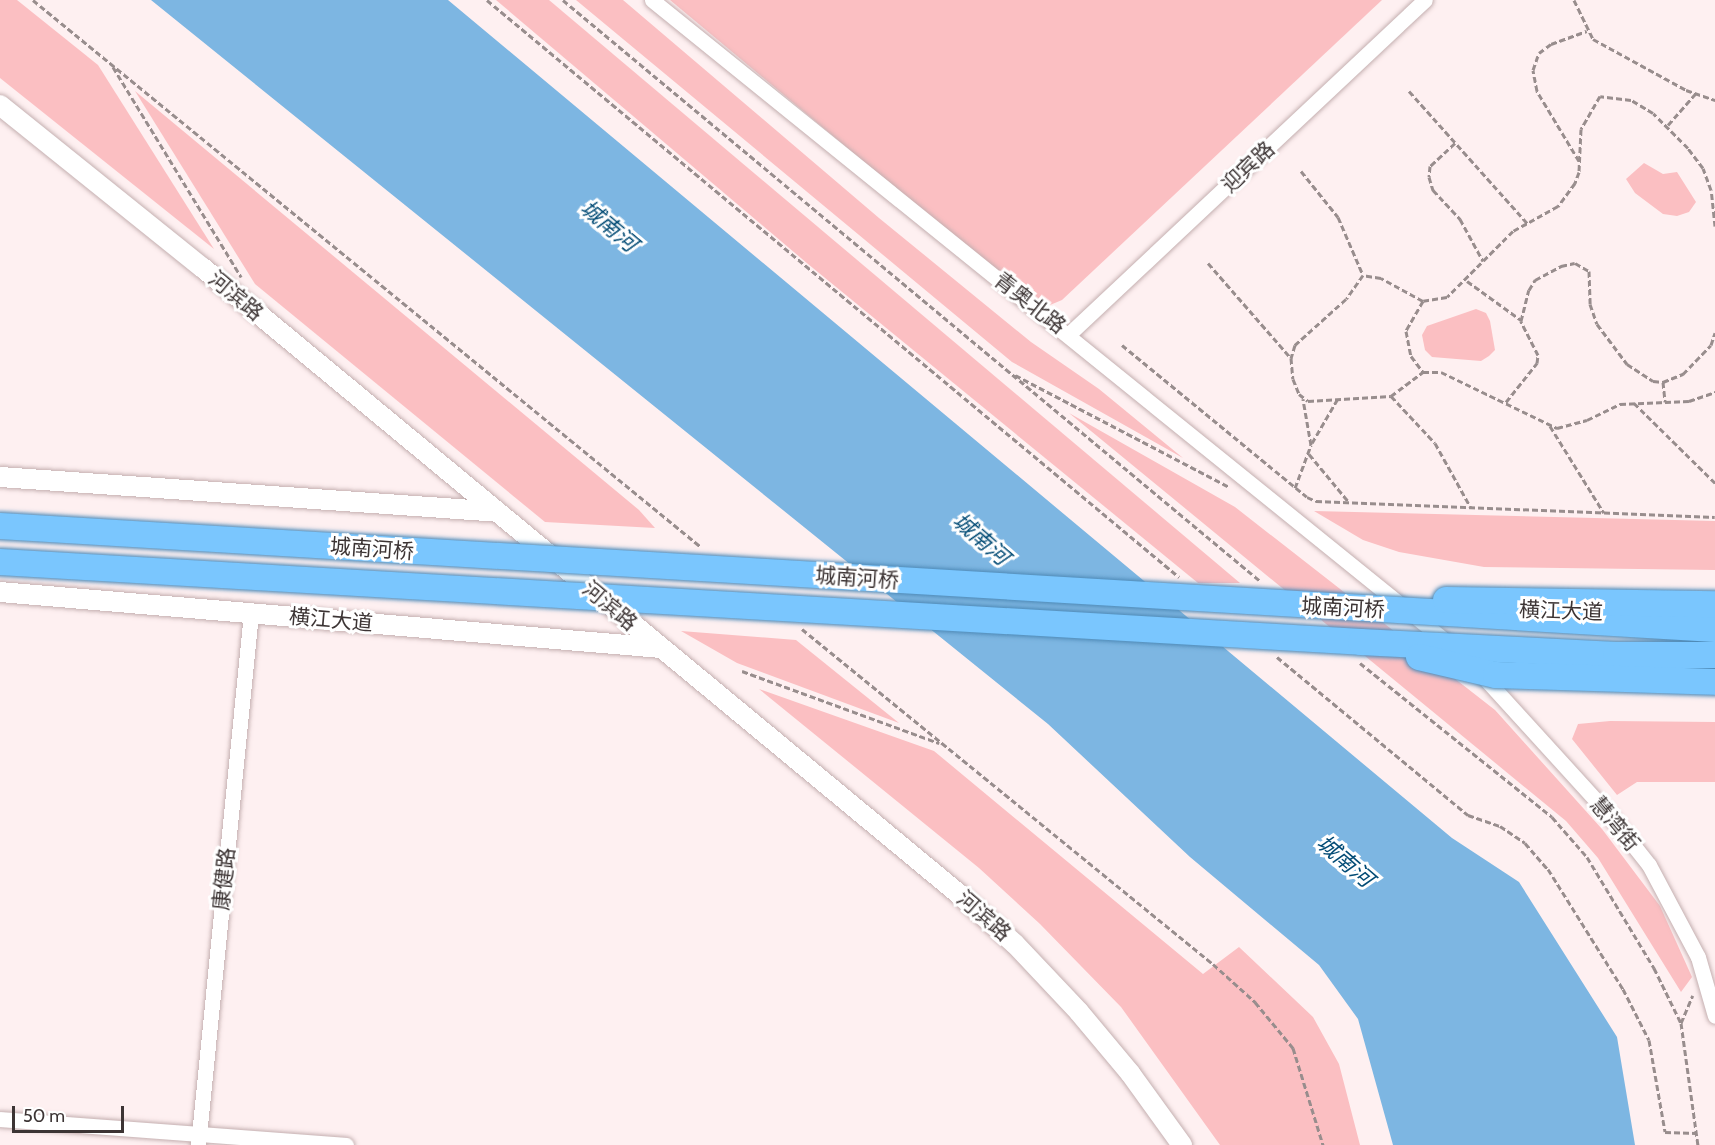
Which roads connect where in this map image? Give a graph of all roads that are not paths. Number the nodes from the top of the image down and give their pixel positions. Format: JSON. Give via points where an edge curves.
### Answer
{"nodes":[{"id":1,"x":652,"y":0,"type":"edge"},
{"id":2,"x":1425,"y":0,"type":"edge"},
{"id":3,"x":0,"y":105,"type":"edge"},
{"id":4,"x":1069,"y":334,"type":"junction"},
{"id":5,"x":0,"y":477,"type":"edge"},
{"id":6,"x":497,"y":512,"type":"junction"},
{"id":7,"x":0,"y":526,"type":"edge"},
{"id":8,"x":0,"y":562,"type":"edge"},
{"id":9,"x":0,"y":592,"type":"edge"},
{"id":10,"x":1715,"y":604,"type":"edge"},
{"id":11,"x":1320,"y":607,"type":"junction"},
{"id":12,"x":1407,"y":607,"type":"junction"},
{"id":13,"x":251,"y":613,"type":"junction"},
{"id":14,"x":1715,"y":616,"type":"edge"},
{"id":15,"x":1715,"y":629,"type":"edge"},
{"id":16,"x":661,"y":648,"type":"junction"},
{"id":17,"x":1359,"y":651,"type":"junction"},
{"id":18,"x":1715,"y":655,"type":"edge"},
{"id":19,"x":1469,"y":661,"type":"junction"},
{"id":20,"x":1715,"y":670,"type":"edge"},
{"id":21,"x":1715,"y":682,"type":"edge"},
{"id":22,"x":1715,"y":1016,"type":"edge"},
{"id":23,"x":0,"y":1119,"type":"edge"},
{"id":24,"x":199,"y":1138,"type":"edge"},
{"id":25,"x":346,"y":1145,"type":"edge"},
{"id":26,"x":1182,"y":1145,"type":"edge"}],
"edges":[{"from":1,"to":4,"type":"street","name":"青奥北路"},
{"from":2,"to":4,"type":"street","name":"迎宾路"},
{"from":3,"to":6,"type":"street","name":"河滨路"},
{"from":4,"to":12,"type":"street","name":"青奥北路","via":[[1287,514]]},
{"from":5,"to":6,"type":"street"},
{"from":6,"to":16,"type":"street","name":"河滨路"},
{"from":7,"to":11,"type":"highway","name":"城南河桥","bridge":true},
{"from":8,"to":17,"type":"highway","name":"城南河桥","bridge":true},
{"from":9,"to":13,"type":"street","name":"横江大道"},
{"from":10,"to":11,"type":"highway","bridge":true,"via":[[1484,598]]},
{"from":11,"to":15,"type":"highway","name":"城南河桥","bridge":true},
{"from":12,"to":14,"type":"street","name":"横江大道"},
{"from":12,"to":19,"type":"street","name":"青奥北路"},
{"from":13,"to":16,"type":"street","name":"横江大道"},
{"from":13,"to":24,"type":"street","name":"康健路"},
{"from":16,"to":26,"type":"street","name":"河滨路","via":[[1015,944],[1130,1073]]},
{"from":17,"to":18,"type":"highway","name":"城南河桥","bridge":true},
{"from":17,"to":21,"type":"highway","bridge":true,"via":[[1496,675]]},
{"from":19,"to":20,"type":"street"},
{"from":19,"to":22,"type":"street","name":"慧湾街","via":[[1611,817],[1649,865],[1698,957]]},
{"from":23,"to":24,"type":"street"},
{"from":24,"to":25,"type":"street"}]}
